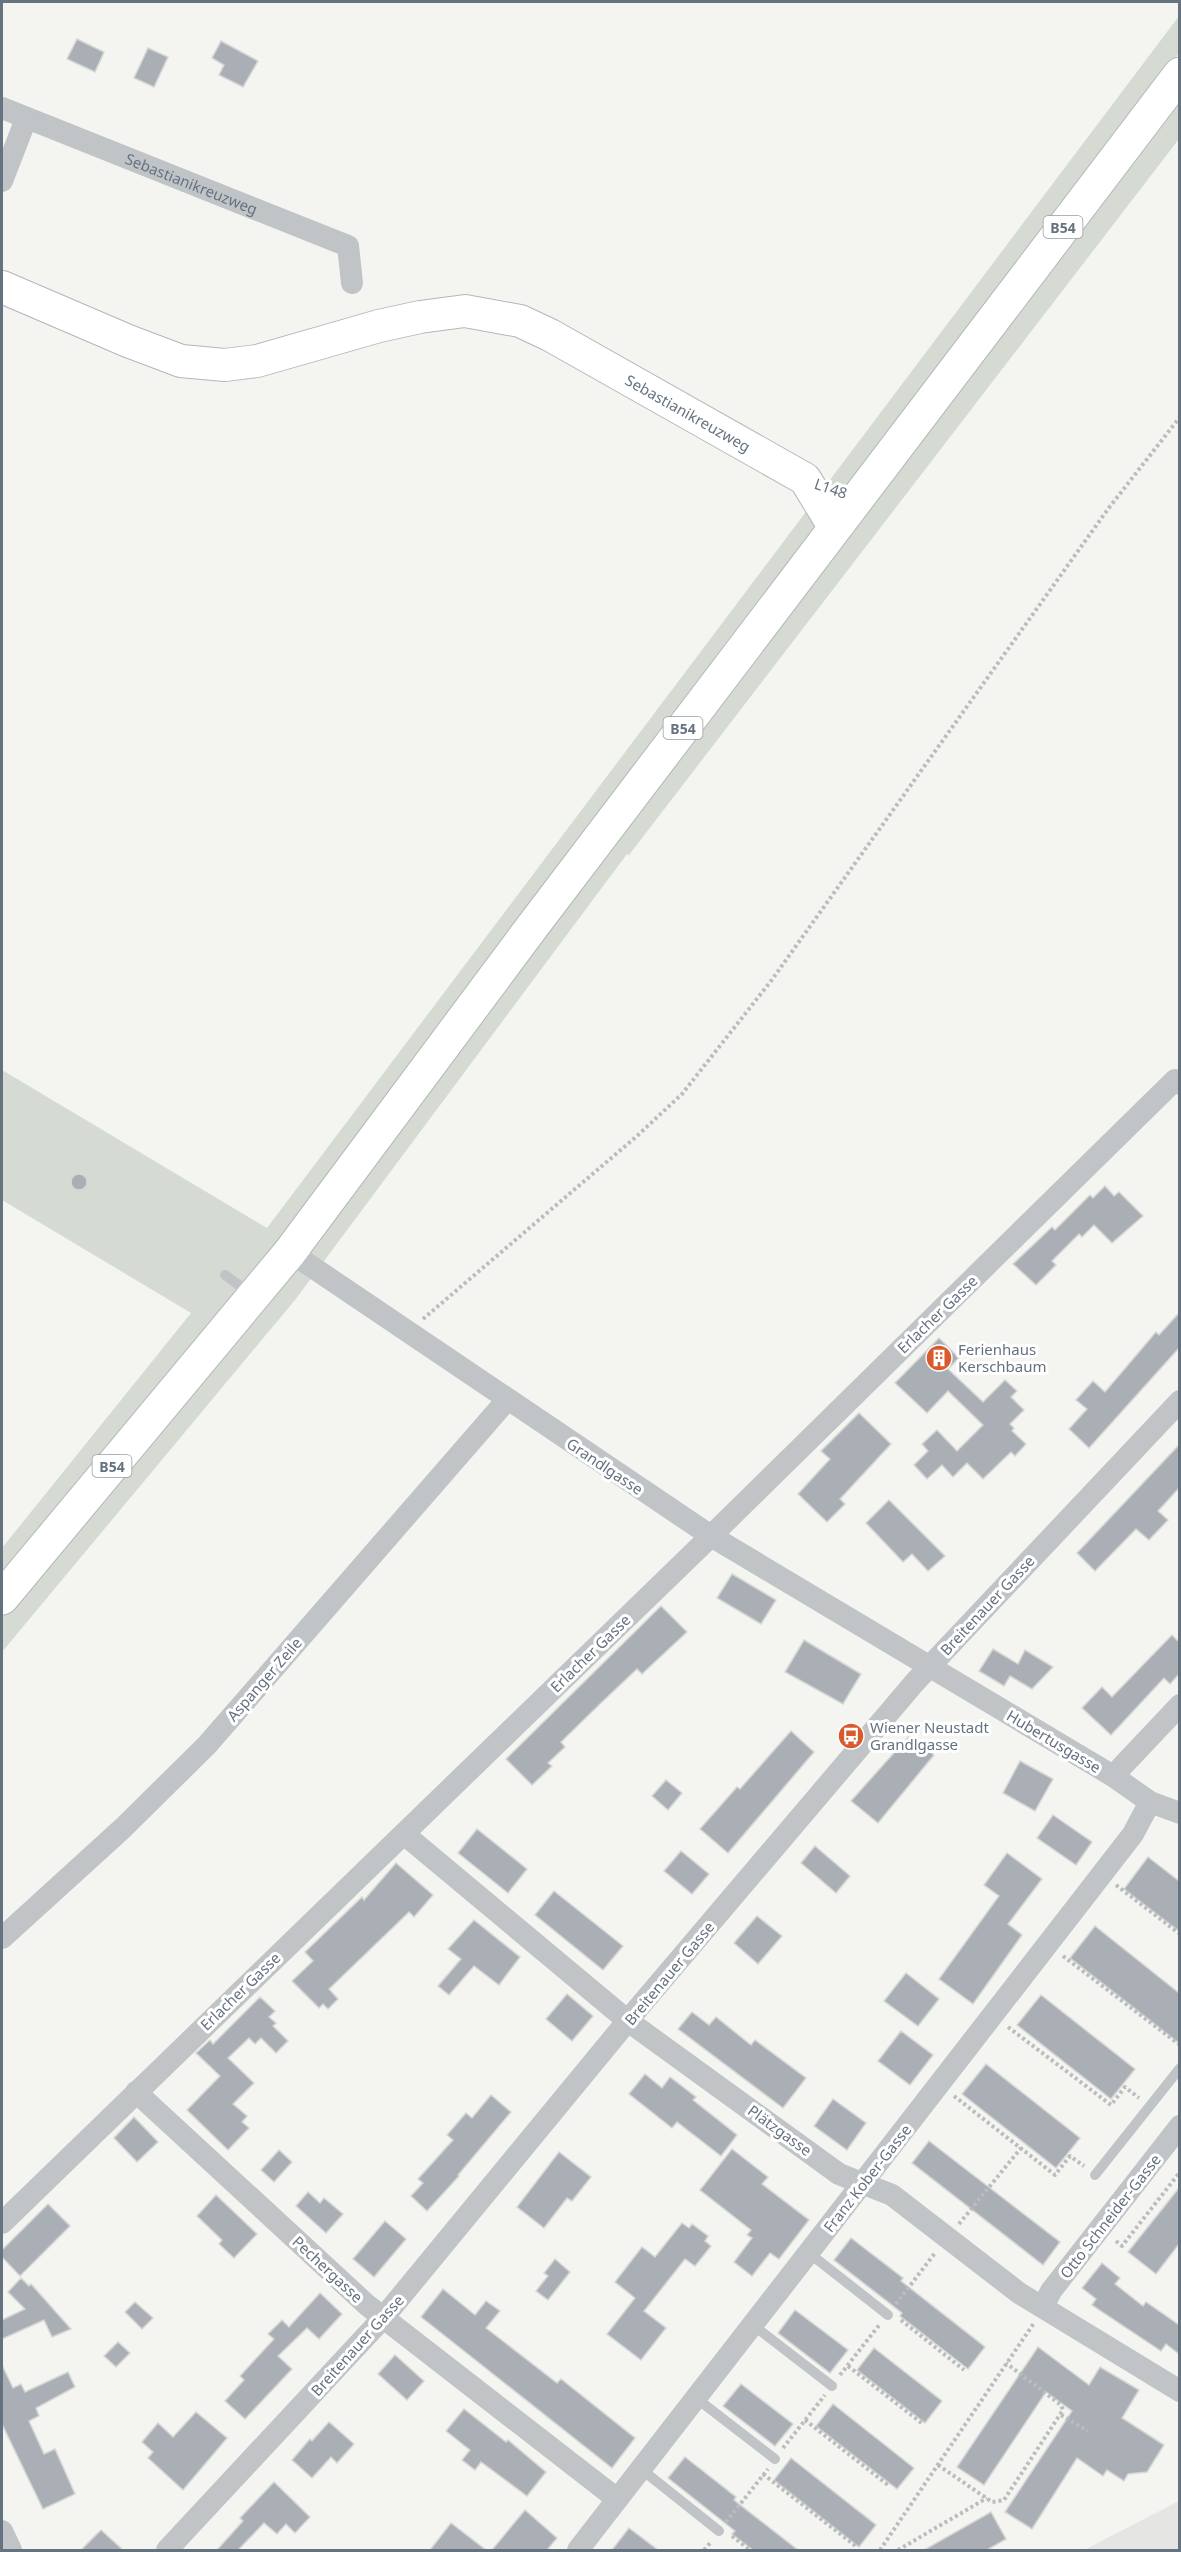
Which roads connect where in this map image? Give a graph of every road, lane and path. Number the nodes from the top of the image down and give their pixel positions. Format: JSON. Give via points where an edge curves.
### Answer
{"nodes":[{"id":1,"x":1179,"y":74,"type":"edge"},
{"id":2,"x":2,"y":108,"type":"edge"},
{"id":3,"x":26,"y":119,"type":"junction"},
{"id":4,"x":2,"y":181,"type":"edge"},
{"id":5,"x":352,"y":283,"type":"dead end"},
{"id":6,"x":2,"y":287,"type":"edge"},
{"id":7,"x":1179,"y":417,"type":"edge"},
{"id":8,"x":805,"y":479,"type":"junction"},
{"id":9,"x":858,"y":497,"type":"junction"},
{"id":10,"x":835,"y":528,"type":"junction"},
{"id":11,"x":1177,"y":1082,"type":"edge"},
{"id":12,"x":290,"y":1252,"type":"junction"},
{"id":13,"x":225,"y":1275,"type":"dead end"},
{"id":14,"x":252,"y":1295,"type":"junction"},
{"id":15,"x":407,"y":1332,"type":"junction"},
{"id":16,"x":507,"y":1400,"type":"junction"},
{"id":17,"x":1179,"y":1401,"type":"edge"},
{"id":18,"x":711,"y":1536,"type":"junction"},
{"id":19,"x":2,"y":1597,"type":"edge"},
{"id":20,"x":929,"y":1667,"type":"junction"},
{"id":21,"x":1179,"y":1705,"type":"edge"},
{"id":22,"x":1113,"y":1776,"type":"junction"},
{"id":23,"x":1150,"y":1802,"type":"junction"},
{"id":24,"x":1179,"y":1813,"type":"edge"},
{"id":25,"x":404,"y":1834,"type":"junction"},
{"id":26,"x":1101,"y":1875,"type":"junction"},
{"id":27,"x":1179,"y":1934,"type":"edge"},
{"id":28,"x":2,"y":1938,"type":"edge"},
{"id":29,"x":1048,"y":1944,"type":"junction"},
{"id":30,"x":993,"y":2016,"type":"junction"},
{"id":31,"x":628,"y":2020,"type":"junction"},
{"id":32,"x":1179,"y":2045,"type":"edge"},
{"id":33,"x":1179,"y":2068,"type":"edge"},
{"id":34,"x":939,"y":2085,"type":"junction"},
{"id":35,"x":136,"y":2092,"type":"junction"},
{"id":36,"x":1150,"y":2106,"type":"junction"},
{"id":37,"x":1179,"y":2127,"type":"edge"},
{"id":38,"x":1021,"y":2148,"type":"junction"},
{"id":39,"x":1179,"y":2172,"type":"edge"},
{"id":40,"x":1095,"y":2175,"type":"joint"},
{"id":41,"x":864,"y":2184,"type":"junction"},
{"id":42,"x":2,"y":2223,"type":"edge"},
{"id":43,"x":1099,"y":2229,"type":"junction"},
{"id":44,"x":948,"y":2238,"type":"junction"},
{"id":45,"x":809,"y":2253,"type":"junction"},
{"id":46,"x":1043,"y":2307,"type":"junction"},
{"id":47,"x":889,"y":2313,"type":"junction"},
{"id":48,"x":383,"y":2319,"type":"junction"},
{"id":49,"x":753,"y":2325,"type":"junction"},
{"id":50,"x":1006,"y":2363,"type":"junction"},
{"id":51,"x":848,"y":2366,"type":"junction"},
{"id":52,"x":964,"y":2370,"type":"dead end"},
{"id":53,"x":832,"y":2386,"type":"junction"},
{"id":54,"x":1179,"y":2391,"type":"edge"},
{"id":55,"x":696,"y":2398,"type":"junction"},
{"id":56,"x":1062,"y":2415,"type":"junction"},
{"id":57,"x":806,"y":2420,"type":"junction"},
{"id":58,"x":923,"y":2424,"type":"dead end"},
{"id":59,"x":1088,"y":2431,"type":"dead end"},
{"id":60,"x":775,"y":2459,"type":"junction"},
{"id":61,"x":938,"y":2464,"type":"junction"},
{"id":62,"x":641,"y":2469,"type":"junction"},
{"id":63,"x":763,"y":2474,"type":"junction"},
{"id":64,"x":888,"y":2485,"type":"dead end"},
{"id":65,"x":987,"y":2498,"type":"junction"},
{"id":66,"x":617,"y":2499,"type":"junction"},
{"id":67,"x":720,"y":2529,"type":"junction"},
{"id":68,"x":2,"y":2531,"type":"edge"},
{"id":69,"x":857,"y":2547,"type":"dead end"},
{"id":70,"x":11,"y":2550,"type":"edge"},
{"id":71,"x":167,"y":2550,"type":"edge"},
{"id":72,"x":579,"y":2550,"type":"edge"},
{"id":73,"x":704,"y":2550,"type":"edge"},
{"id":74,"x":750,"y":2550,"type":"edge"},
{"id":75,"x":880,"y":2550,"type":"edge"},
{"id":76,"x":898,"y":2550,"type":"edge"}],
"edges":[{"from":1,"to":9,"type":"main road","number":"B54"},
{"from":2,"to":3,"type":"street","name":"Sebastianikreuzweg"},
{"from":3,"to":4,"type":"street"},
{"from":3,"to":5,"type":"street","name":"Sebastianikreuzweg","via":[[348,246]]},
{"from":6,"to":8,"type":"main road","name":"Sebastianikreuzweg","number":"L148","via":[[181,361],[225,365],[420,317],[465,311],[520,321]]},
{"from":7,"to":15,"type":"path","via":[[1108,509],[771,981],[682,1094]]},
{"from":8,"to":9,"type":"main road","name":"L148"},
{"from":8,"to":10,"type":"main road","name":"Sebastianikreuzweg","number":"L148"},
{"from":9,"to":10,"type":"main road","number":"B54"},
{"from":10,"to":12,"type":"main road","number":"B54"},
{"from":11,"to":18,"type":"street","name":"Erlacher Gasse"},
{"from":12,"to":14,"type":"main road","number":"B54"},
{"from":12,"to":15,"type":"street","name":"Grandlgasse"},
{"from":13,"to":14,"type":"lane"},
{"from":14,"to":19,"type":"main road","number":"B54"},
{"from":15,"to":16,"type":"street","name":"Grandlgasse"},
{"from":16,"to":18,"type":"street","name":"Grandlgasse"},
{"from":16,"to":28,"type":"street","name":"Aspanger Zeile","via":[[207,1744],[123,1828]]},
{"from":17,"to":20,"type":"street","name":"Breitenauer Gasse"},
{"from":18,"to":20,"type":"street","name":"Grandlgasse"},
{"from":18,"to":25,"type":"street","name":"Erlacher Gasse"},
{"from":20,"to":22,"type":"street","name":"Hubertusgasse"},
{"from":20,"to":31,"type":"street","name":"Breitenauer Gasse"},
{"from":21,"to":22,"type":"street"},
{"from":22,"to":23,"type":"street","name":"Hubertusgasse"},
{"from":23,"to":24,"type":"street","name":"Hubertusgasse"},
{"from":23,"to":26,"type":"street","name":"Franz Kober-Gasse","via":[[1133,1834]]},
{"from":25,"to":31,"type":"street","name":"Plätzgasse"},
{"from":25,"to":35,"type":"street","name":"Erlacher Gasse"},
{"from":26,"to":27,"type":"path"},
{"from":26,"to":29,"type":"street","name":"Franz Kober-Gasse"},
{"from":29,"to":30,"type":"street","name":"Franz Kober-Gasse"},
{"from":29,"to":32,"type":"path"},
{"from":30,"to":34,"type":"street","name":"Franz Kober-Gasse"},
{"from":30,"to":36,"type":"path","via":[[1111,2105],[1125,2087]]},
{"from":31,"to":41,"type":"street","name":"Plätzgasse","via":[[839,2174]]},
{"from":31,"to":48,"type":"street","name":"Breitenauer Gasse"},
{"from":33,"to":36,"type":"lane"},
{"from":34,"to":38,"type":"path"},
{"from":34,"to":41,"type":"street","name":"Franz Kober-Gasse"},
{"from":35,"to":42,"type":"street","name":"Erlacher Gasse"},
{"from":35,"to":48,"type":"street","name":"Pechergasse"},
{"from":36,"to":40,"type":"lane"},
{"from":37,"to":43,"type":"street","name":"Otto Schneider-Gasse"},
{"from":38,"to":40,"type":"path","via":[[1055,2175],[1070,2156]]},
{"from":38,"to":44,"type":"path"},
{"from":39,"to":43,"type":"path","via":[[1122,2246]]},
{"from":41,"to":44,"type":"street","name":"Plätzgasse","via":[[892,2195]]},
{"from":41,"to":45,"type":"street","name":"Franz Kober-Gasse"},
{"from":43,"to":46,"type":"street","name":"Otto Schneider-Gasse","via":[[1051,2290]]},
{"from":44,"to":46,"type":"street","name":"Plätzgasse"},
{"from":44,"to":47,"type":"path"},
{"from":45,"to":47,"type":"lane"},
{"from":45,"to":49,"type":"street","name":"Franz Kober-Gasse"},
{"from":46,"to":50,"type":"path"},
{"from":46,"to":54,"type":"street","name":"Plätzgasse"},
{"from":47,"to":51,"type":"path"},
{"from":47,"to":52,"type":"path"},
{"from":48,"to":66,"type":"street","name":"Pechergasse"},
{"from":48,"to":71,"type":"street","name":"Breitenauer Gasse"},
{"from":49,"to":53,"type":"lane"},
{"from":49,"to":55,"type":"street","name":"Franz Kober-Gasse"},
{"from":50,"to":56,"type":"path","via":[[1061,2405]]},
{"from":50,"to":61,"type":"path"},
{"from":51,"to":53,"type":"path"},
{"from":51,"to":58,"type":"path"},
{"from":53,"to":57,"type":"path"},
{"from":55,"to":60,"type":"lane"},
{"from":55,"to":62,"type":"street","name":"Franz Kober-Gasse"},
{"from":56,"to":59,"type":"path"},
{"from":56,"to":65,"type":"path","via":[[1004,2500],[992,2502]]},
{"from":57,"to":60,"type":"path"},
{"from":57,"to":64,"type":"path"},
{"from":60,"to":63,"type":"path"},
{"from":61,"to":65,"type":"path"},
{"from":61,"to":75,"type":"path"},
{"from":62,"to":66,"type":"street","name":"Franz Kober-Gasse"},
{"from":62,"to":67,"type":"lane"},
{"from":63,"to":67,"type":"path"},
{"from":63,"to":69,"type":"path"},
{"from":65,"to":76,"type":"path"},
{"from":66,"to":72,"type":"street","name":"Franz Kober-Gasse"},
{"from":67,"to":73,"type":"path"},
{"from":67,"to":74,"type":"path"},
{"from":68,"to":70,"type":"street"}]}
